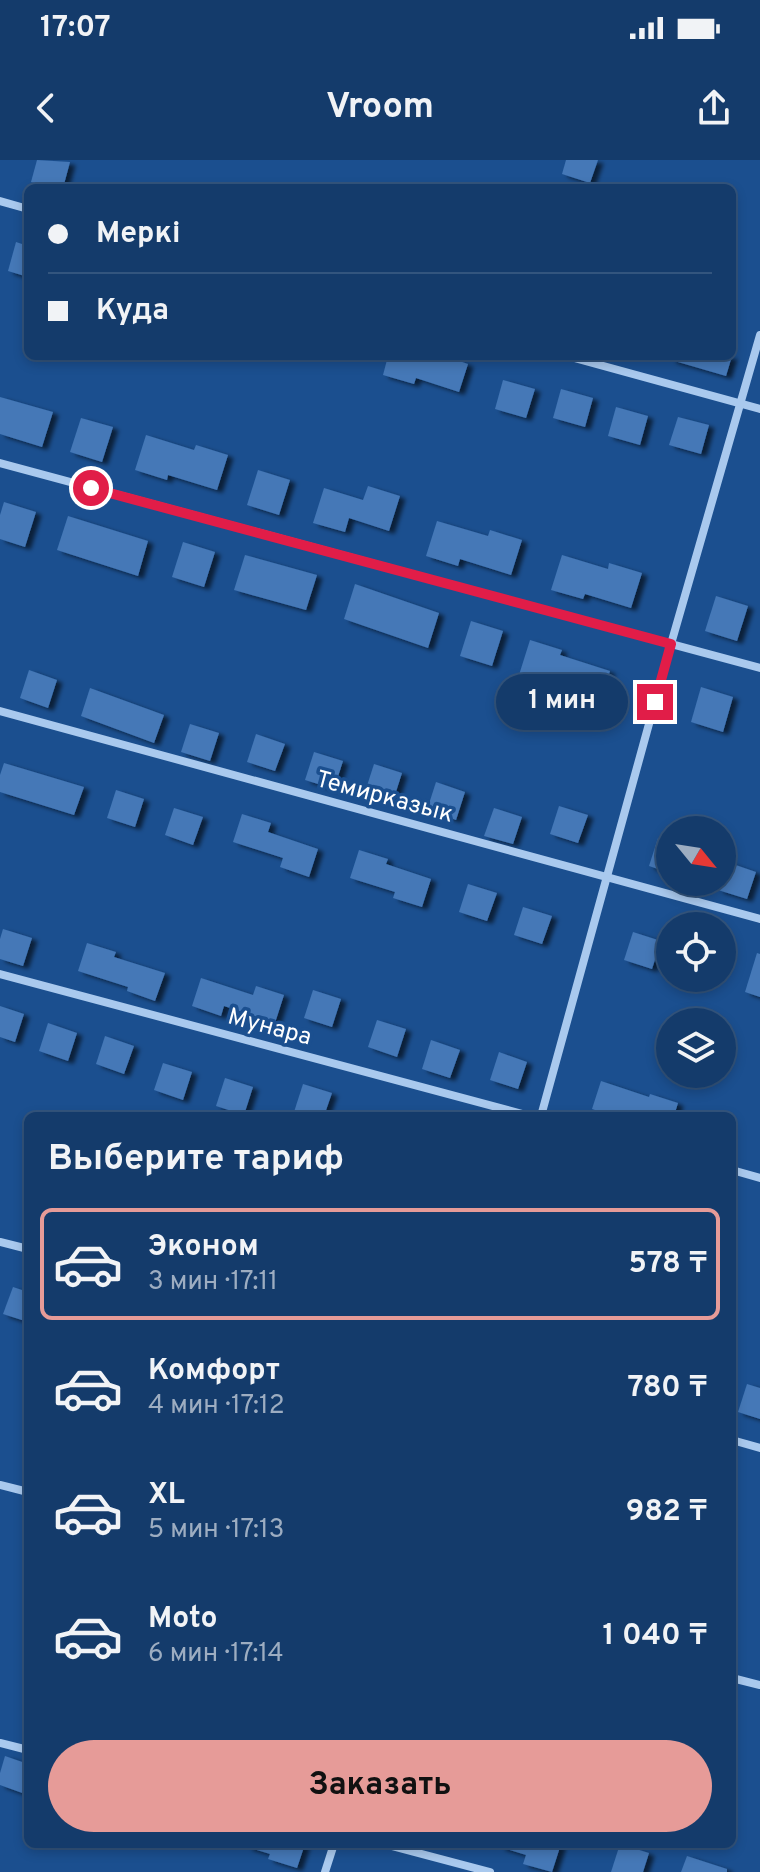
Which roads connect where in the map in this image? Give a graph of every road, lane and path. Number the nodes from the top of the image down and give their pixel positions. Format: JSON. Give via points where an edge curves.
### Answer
{"nodes":[{"id":1,"x":0,"y":201,"type":"edge"},
{"id":2,"x":24,"y":208,"type":"edge"},
{"id":3,"x":760,"y":335,"type":"edge"},
{"id":4,"x":582,"y":360,"type":"edge"},
{"id":5,"x":740,"y":403,"type":"junction"},
{"id":6,"x":760,"y":409,"type":"edge"},
{"id":7,"x":0,"y":463,"type":"edge"},
{"id":8,"x":671,"y":644,"type":"junction"},
{"id":9,"x":760,"y":668,"type":"edge"},
{"id":10,"x":0,"y":711,"type":"edge"},
{"id":11,"x":607,"y":877,"type":"junction"},
{"id":12,"x":760,"y":919,"type":"edge"},
{"id":13,"x":0,"y":974,"type":"edge"},
{"id":14,"x":515,"y":1112,"type":"edge"},
{"id":15,"x":542,"y":1112,"type":"edge"},
{"id":16,"x":736,"y":1171,"type":"edge"},
{"id":17,"x":760,"y":1178,"type":"edge"},
{"id":18,"x":0,"y":1242,"type":"edge"},
{"id":19,"x":24,"y":1248,"type":"edge"},
{"id":20,"x":736,"y":1441,"type":"edge"},
{"id":21,"x":760,"y":1448,"type":"edge"},
{"id":22,"x":0,"y":1485,"type":"edge"},
{"id":23,"x":24,"y":1491,"type":"edge"},
{"id":24,"x":736,"y":1679,"type":"edge"},
{"id":25,"x":760,"y":1685,"type":"edge"},
{"id":26,"x":0,"y":1743,"type":"edge"},
{"id":27,"x":24,"y":1749,"type":"edge"},
{"id":28,"x":333,"y":1848,"type":"edge"},
{"id":29,"x":399,"y":1848,"type":"edge"},
{"id":30,"x":325,"y":1872,"type":"edge"},
{"id":31,"x":490,"y":1872,"type":"edge"}],
"edges":[{"from":1,"to":2,"type":"street"},
{"from":3,"to":5,"type":"street"},
{"from":4,"to":5,"type":"street"},
{"from":5,"to":6,"type":"street"},
{"from":5,"to":8,"type":"street"},
{"from":7,"to":8,"type":"street"},
{"from":8,"to":9,"type":"street"},
{"from":8,"to":11,"type":"street"},
{"from":10,"to":11,"type":"street","name":"Темирказык"},
{"from":11,"to":12,"type":"street","name":"Темирказык"},
{"from":11,"to":15,"type":"street"},
{"from":13,"to":14,"type":"street","name":"Мунара"},
{"from":16,"to":17,"type":"street"},
{"from":18,"to":19,"type":"street"},
{"from":20,"to":21,"type":"street"},
{"from":22,"to":23,"type":"street"},
{"from":24,"to":25,"type":"street"},
{"from":26,"to":27,"type":"street"},
{"from":28,"to":30,"type":"street"},
{"from":29,"to":31,"type":"street"}]}
